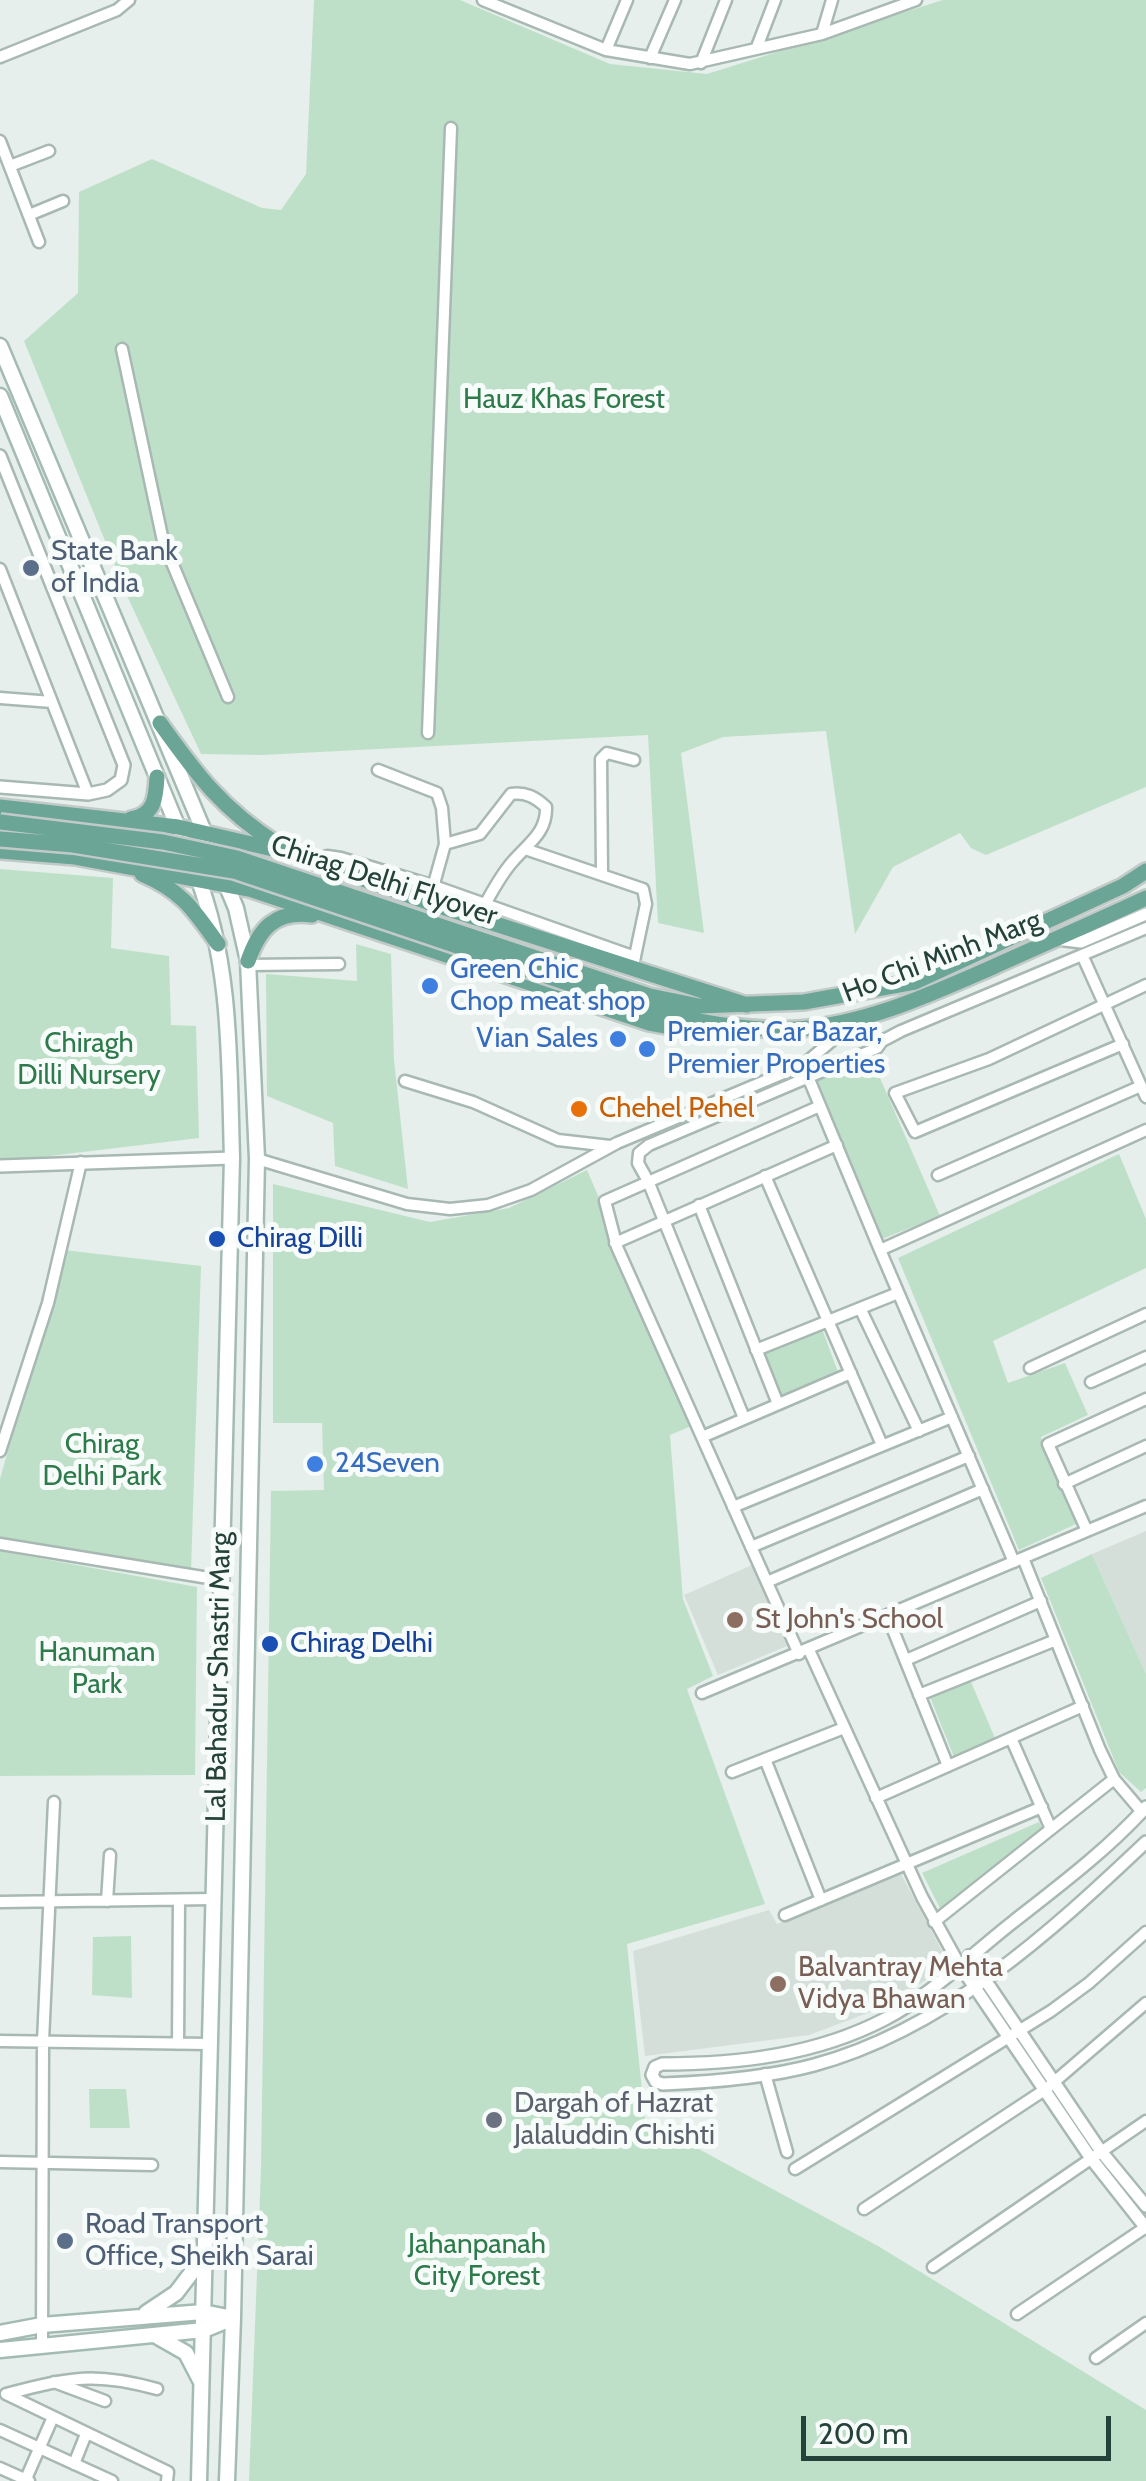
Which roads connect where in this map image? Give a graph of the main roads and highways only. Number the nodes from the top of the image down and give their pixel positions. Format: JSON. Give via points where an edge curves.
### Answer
{"nodes":[{"id":1,"x":0,"y":346,"type":"edge"},
{"id":2,"x":0,"y":396,"type":"edge"},
{"id":3,"x":160,"y":722,"type":"junction"},
{"id":4,"x":157,"y":776,"type":"junction"},
{"id":5,"x":0,"y":807,"type":"edge"},
{"id":6,"x":122,"y":820,"type":"junction"},
{"id":7,"x":0,"y":822,"type":"edge"},
{"id":8,"x":178,"y":827,"type":"junction"},
{"id":9,"x":206,"y":832,"type":"junction"},
{"id":10,"x":0,"y":839,"type":"edge"},
{"id":11,"x":0,"y":851,"type":"edge"},
{"id":12,"x":290,"y":853,"type":"junction"},
{"id":13,"x":119,"y":864,"type":"junction"},
{"id":14,"x":1146,"y":871,"type":"edge"},
{"id":15,"x":198,"y":877,"type":"junction"},
{"id":16,"x":226,"y":884,"type":"junction"},
{"id":17,"x":429,"y":896,"type":"junction"},
{"id":18,"x":1146,"y":898,"type":"edge"},
{"id":19,"x":340,"y":919,"type":"junction"},
{"id":20,"x":410,"y":942,"type":"junction"},
{"id":21,"x":218,"y":944,"type":"junction"},
{"id":22,"x":248,"y":963,"type":"junction"},
{"id":23,"x":645,"y":1002,"type":"junction"},
{"id":24,"x":747,"y":1005,"type":"junction"},
{"id":25,"x":690,"y":1021,"type":"junction"},
{"id":26,"x":204,"y":2256,"type":"junction"},
{"id":27,"x":202,"y":2312,"type":"junction"},
{"id":28,"x":136,"y":2318,"type":"junction"},
{"id":29,"x":234,"y":2318,"type":"junction"},
{"id":30,"x":204,"y":2330,"type":"junction"},
{"id":31,"x":0,"y":2332,"type":"edge"},
{"id":32,"x":142,"y":2336,"type":"junction"},
{"id":33,"x":0,"y":2350,"type":"edge"},
{"id":34,"x":201,"y":2398,"type":"junction"},
{"id":35,"x":199,"y":2481,"type":"edge"},
{"id":36,"x":226,"y":2481,"type":"edge"}],
"edges":[{"from":1,"to":3,"type":"main road","name":"Lal Bahadur Shastri Marg"},
{"from":2,"to":4,"type":"main road","name":"Lal Bahadur Shastri Marg"},
{"from":3,"to":9,"type":"main road","name":"Lal Bahadur Shastri Marg"},
{"from":3,"to":12,"type":"main road","via":[[205,786]]},
{"from":4,"to":6,"type":"main road","via":[[150,810]]},
{"from":4,"to":8,"type":"main road","name":"Lal Bahadur Shastri Marg"},
{"from":5,"to":6,"type":"main road"},
{"from":6,"to":8,"type":"main road"},
{"from":7,"to":23,"type":"main road","name":"Chirag Delhi Flyover","bridge":true,"via":[[237,858]]},
{"from":8,"to":9,"type":"main road"},
{"from":8,"to":15,"type":"main road","name":"Lal Bahadur Shastri Marg"},
{"from":9,"to":12,"type":"main road"},
{"from":9,"to":16,"type":"main road","name":"Lal Bahadur Shastri Marg"},
{"from":10,"to":23,"type":"main road","name":"Chirag Delhi Flyover","bridge":true,"via":[[234,871]]},
{"from":11,"to":13,"type":"main road"},
{"from":12,"to":17,"type":"main road"},
{"from":13,"to":15,"type":"main road"},
{"from":13,"to":21,"type":"main road","via":[[165,884],[192,905]]},
{"from":14,"to":24,"type":"main road","name":"Ho Chi Minh Marg","via":[[915,982]]},
{"from":15,"to":16,"type":"main road"},
{"from":15,"to":21,"type":"main road","name":"Lal Bahadur Shastri Marg"},
{"from":16,"to":19,"type":"main road"},
{"from":16,"to":22,"type":"main road","name":"Lal Bahadur Shastri Marg"},
{"from":17,"to":20,"type":"main road","via":[[406,902],[397,914],[397,929]]},
{"from":17,"to":24,"type":"main road"},
{"from":18,"to":25,"type":"main road","name":"Ho Chi Minh Marg","via":[[928,996],[859,1018],[774,1029]]},
{"from":19,"to":20,"type":"main road"},
{"from":19,"to":22,"type":"main road","via":[[280,916],[258,935]]},
{"from":20,"to":25,"type":"main road","via":[[650,1024]]},
{"from":21,"to":26,"type":"main road","name":"Lal Bahadur Shastri Marg","via":[[232,1158]]},
{"from":22,"to":29,"type":"main road","name":"Lal Bahadur Shastri Marg","via":[[256,1160]]},
{"from":23,"to":24,"type":"main road","name":"Chirag Delhi Flyover"},
{"from":23,"to":25,"type":"main road","name":"Chirag Delhi Flyover"},
{"from":26,"to":27,"type":"main road","name":"Lal Bahadur Shastri Marg"},
{"from":26,"to":28,"type":"main road","via":[[176,2293]]},
{"from":27,"to":28,"type":"main road"},
{"from":27,"to":29,"type":"main road"},
{"from":27,"to":30,"type":"main road","name":"Lal Bahadur Shastri Marg"},
{"from":28,"to":31,"type":"main road"},
{"from":29,"to":30,"type":"main road"},
{"from":29,"to":36,"type":"main road","name":"Lal Bahadur Shastri Marg"},
{"from":30,"to":32,"type":"main road"},
{"from":30,"to":34,"type":"main road","name":"Lal Bahadur Shastri Marg"},
{"from":32,"to":33,"type":"main road"},
{"from":32,"to":34,"type":"main road","via":[[186,2353]]},
{"from":34,"to":35,"type":"main road","name":"Lal Bahadur Shastri Marg"}]}
